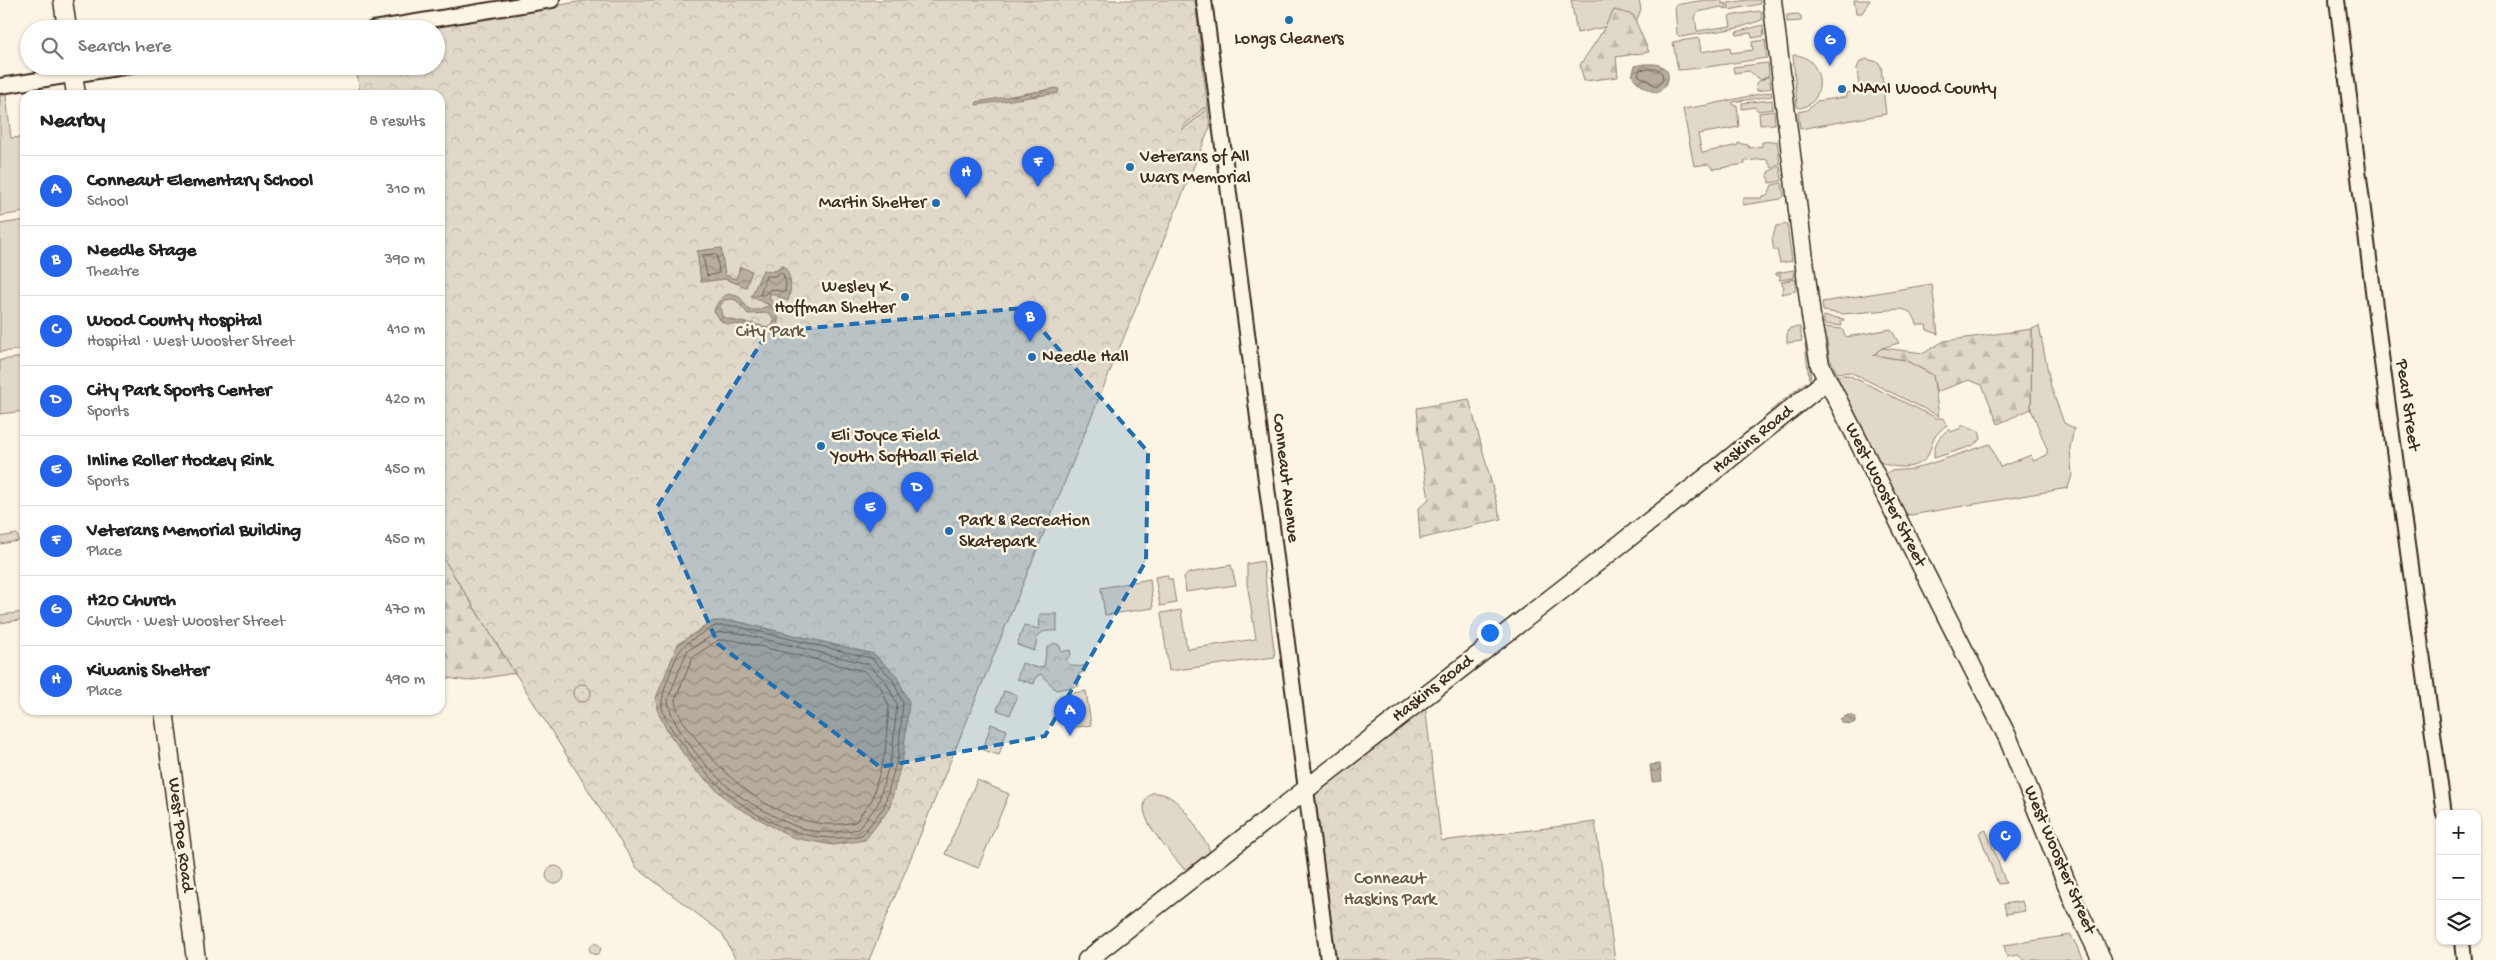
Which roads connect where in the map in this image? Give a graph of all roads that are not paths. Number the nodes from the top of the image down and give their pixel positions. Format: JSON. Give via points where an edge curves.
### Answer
{"nodes":[{"id":1,"x":63,"y":0,"type":"edge"},
{"id":2,"x":552,"y":0,"type":"edge"},
{"id":3,"x":1204,"y":0,"type":"edge"},
{"id":4,"x":1772,"y":0,"type":"edge"},
{"id":5,"x":2337,"y":0,"type":"edge"},
{"id":6,"x":66,"y":20,"type":"edge"},
{"id":7,"x":429,"y":20,"type":"edge"},
{"id":8,"x":54,"y":75,"type":"edge"},
{"id":9,"x":74,"y":75,"type":"edge"},
{"id":10,"x":0,"y":86,"type":"edge"},
{"id":11,"x":75,"y":90,"type":"edge"},
{"id":12,"x":1826,"y":380,"type":"junction"},
{"id":13,"x":165,"y":715,"type":"edge"},
{"id":14,"x":1306,"y":789,"type":"junction"},
{"id":15,"x":2443,"y":810,"type":"edge"},
{"id":16,"x":2462,"y":945,"type":"edge"},
{"id":17,"x":196,"y":960,"type":"edge"},
{"id":18,"x":1087,"y":960,"type":"edge"},
{"id":19,"x":1328,"y":960,"type":"edge"},
{"id":20,"x":2102,"y":960,"type":"edge"},
{"id":21,"x":2464,"y":960,"type":"edge"}],
"edges":[{"from":1,"to":6,"type":"main road"},
{"from":2,"to":7,"type":"street"},
{"from":3,"to":14,"type":"street","name":"Conneaut Avenue"},
{"from":4,"to":12,"type":"main road","name":"West Wooster Street","via":[[1814,341]]},
{"from":5,"to":15,"type":"street","name":"Pearl Street","via":[[2382,362]]},
{"from":8,"to":10,"type":"street"},
{"from":9,"to":11,"type":"main road"},
{"from":12,"to":14,"type":"main road","name":"Haskins Road"},
{"from":12,"to":20,"type":"main road","name":"West Wooster Street","via":[[2008,738],[2074,902]]},
{"from":13,"to":17,"type":"main road","name":"West Poe Road"},
{"from":14,"to":18,"type":"main road","name":"Haskins Road"},
{"from":14,"to":19,"type":"street","name":"Conneaut Avenue"},
{"from":16,"to":21,"type":"street"}]}
